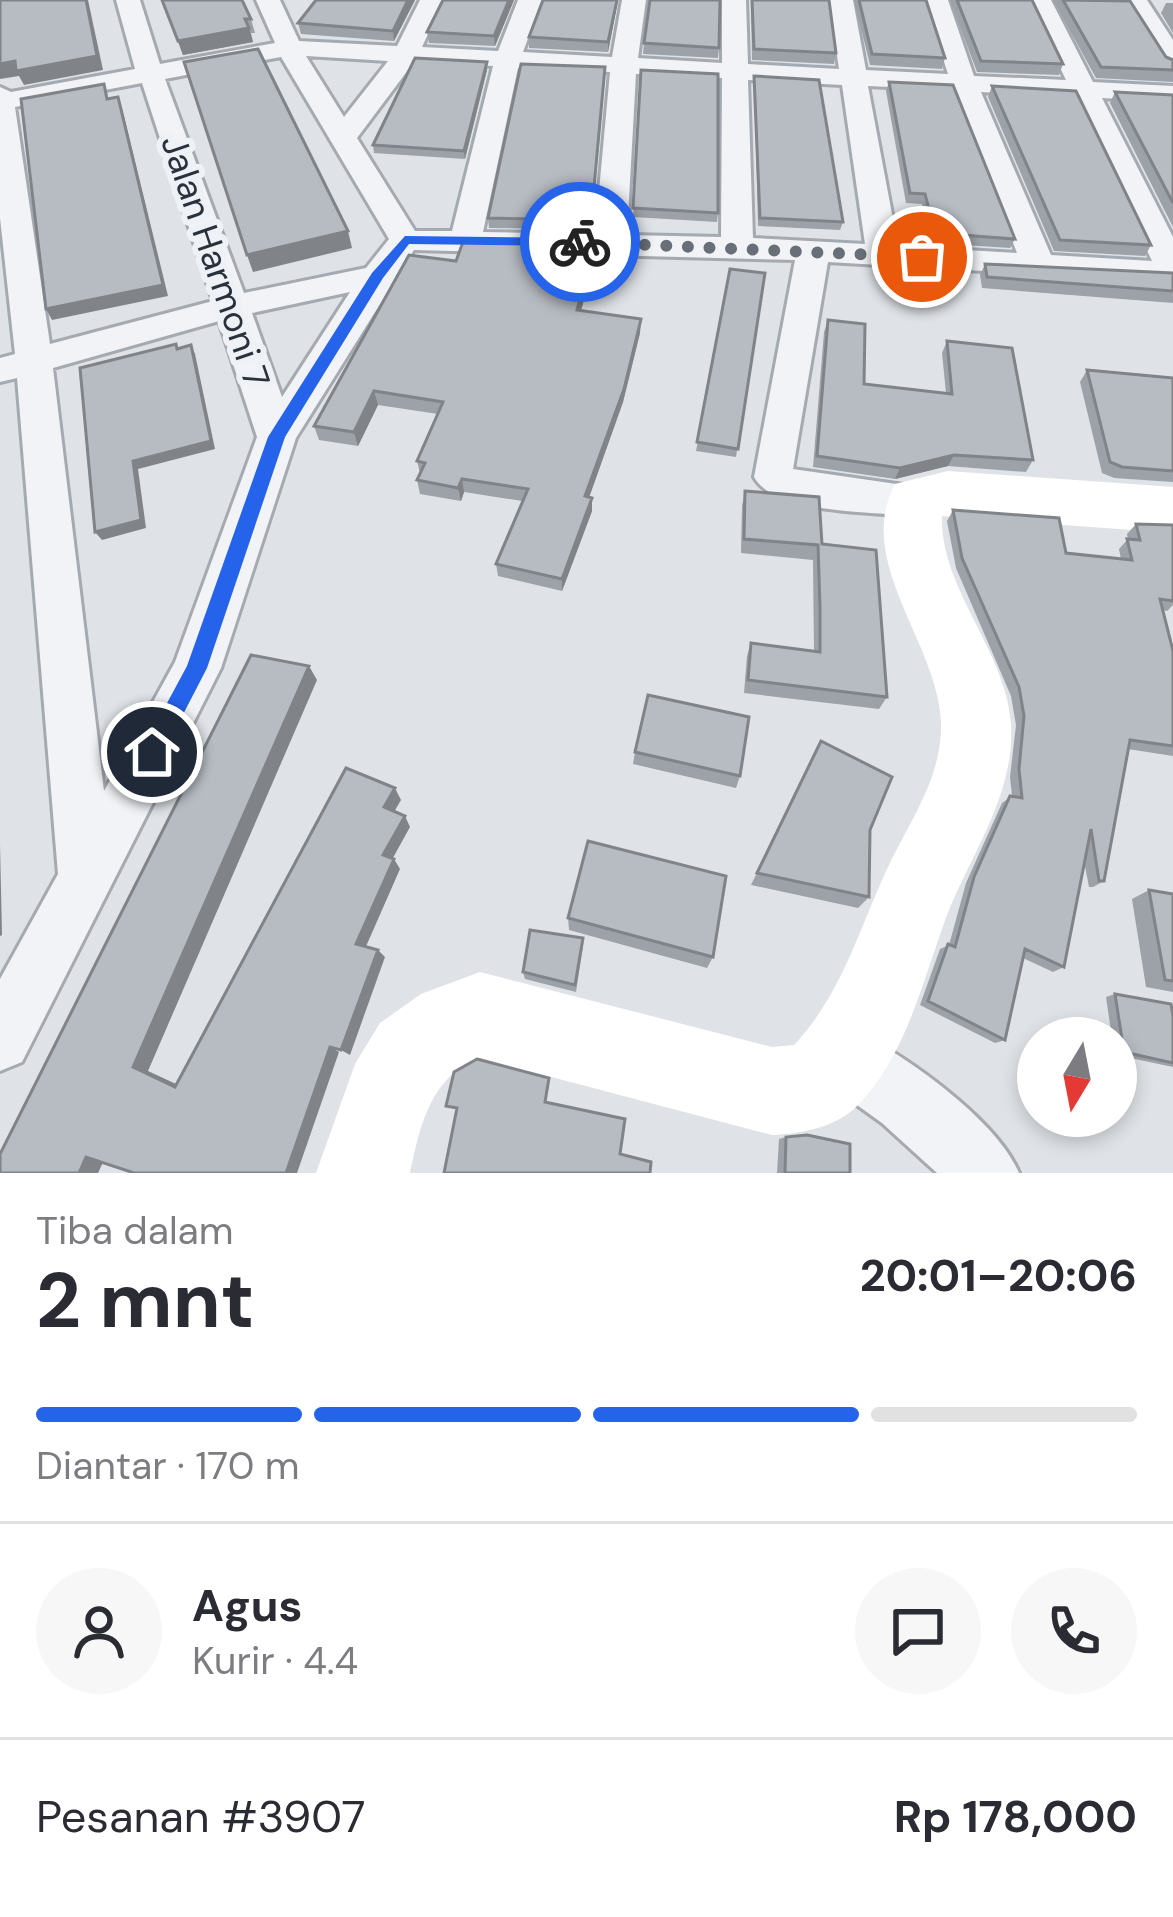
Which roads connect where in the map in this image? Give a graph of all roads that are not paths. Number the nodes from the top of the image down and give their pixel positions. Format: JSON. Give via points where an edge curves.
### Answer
{"nodes":[{"id":1,"x":128,"y":0,"type":"edge"},
{"id":2,"x":268,"y":0,"type":"edge"},
{"id":3,"x":432,"y":0,"type":"edge"},
{"id":4,"x":530,"y":0,"type":"edge"},
{"id":5,"x":634,"y":0,"type":"edge"},
{"id":6,"x":734,"y":0,"type":"edge"},
{"id":7,"x":841,"y":0,"type":"edge"},
{"id":8,"x":936,"y":0,"type":"edge"},
{"id":9,"x":1039,"y":0,"type":"edge"},
{"id":10,"x":1135,"y":0,"type":"edge"},
{"id":11,"x":291,"y":39,"type":"junction"},
{"id":12,"x":405,"y":56,"type":"junction"},
{"id":13,"x":1173,"y":59,"type":"edge"},
{"id":14,"x":507,"y":60,"type":"junction"},
{"id":15,"x":624,"y":65,"type":"junction"},
{"id":16,"x":736,"y":73,"type":"junction"},
{"id":17,"x":152,"y":78,"type":"junction"},
{"id":18,"x":853,"y":78,"type":"junction"},
{"id":19,"x":964,"y":84,"type":"junction"},
{"id":20,"x":1083,"y":90,"type":"junction"},
{"id":21,"x":1173,"y":94,"type":"edge"},
{"id":22,"x":1,"y":106,"type":"edge"},
{"id":23,"x":341,"y":140,"type":"junction"},
{"id":24,"x":466,"y":238,"type":"junction"},
{"id":25,"x":610,"y":243,"type":"junction"},
{"id":26,"x":737,"y":247,"type":"junction"},
{"id":27,"x":813,"y":254,"type":"junction"},
{"id":28,"x":883,"y":255,"type":"junction"},
{"id":29,"x":391,"y":258,"type":"junction"},
{"id":30,"x":1038,"y":264,"type":"junction"},
{"id":31,"x":1173,"y":270,"type":"edge"},
{"id":32,"x":231,"y":307,"type":"junction"},
{"id":33,"x":17,"y":366,"type":"edge"},
{"id":34,"x":277,"y":437,"type":"junction"},
{"id":35,"x":916,"y":500,"type":"junction"},
{"id":36,"x":1173,"y":510,"type":"edge"},
{"id":37,"x":86,"y":877,"type":"junction"},
{"id":38,"x":0,"y":1040,"type":"edge"},
{"id":39,"x":840,"y":1055,"type":"junction"},
{"id":40,"x":362,"y":1173,"type":"edge"},
{"id":41,"x":986,"y":1173,"type":"edge"}],
"edges":[{"from":1,"to":17,"type":"street","name":"Jalan Harmoni 7"},
{"from":2,"to":11,"type":"street"},
{"from":3,"to":12,"type":"street"},
{"from":4,"to":14,"type":"street"},
{"from":5,"to":15,"type":"street"},
{"from":6,"to":16,"type":"street"},
{"from":7,"to":18,"type":"street"},
{"from":8,"to":19,"type":"street"},
{"from":9,"to":20,"type":"street"},
{"from":10,"to":13,"type":"street"},
{"from":11,"to":12,"type":"street","via":[[327,51]]},
{"from":11,"to":17,"type":"street"},
{"from":11,"to":23,"type":"street"},
{"from":12,"to":14,"type":"street"},
{"from":12,"to":23,"type":"street"},
{"from":14,"to":15,"type":"street"},
{"from":14,"to":24,"type":"street"},
{"from":15,"to":16,"type":"street"},
{"from":15,"to":25,"type":"street"},
{"from":16,"to":18,"type":"street"},
{"from":16,"to":26,"type":"street"},
{"from":17,"to":22,"type":"street"},
{"from":17,"to":32,"type":"street","name":"Jalan Harmoni 7"},
{"from":18,"to":19,"type":"street"},
{"from":18,"to":28,"type":"street"},
{"from":19,"to":20,"type":"street"},
{"from":19,"to":30,"type":"street"},
{"from":20,"to":21,"type":"street"},
{"from":20,"to":31,"type":"street"},
{"from":22,"to":33,"type":"street"},
{"from":23,"to":29,"type":"street"},
{"from":24,"to":25,"type":"street"},
{"from":24,"to":29,"type":"street"},
{"from":25,"to":26,"type":"street"},
{"from":26,"to":27,"type":"street"},
{"from":27,"to":28,"type":"street"},
{"from":27,"to":35,"type":"street","via":[[775,471],[790,488]]},
{"from":28,"to":30,"type":"street"},
{"from":29,"to":32,"type":"street"},
{"from":29,"to":34,"type":"street"},
{"from":30,"to":31,"type":"street"},
{"from":32,"to":33,"type":"street"},
{"from":32,"to":34,"type":"street","name":"Jalan Harmoni 7"},
{"from":33,"to":37,"type":"street"},
{"from":34,"to":37,"type":"street","via":[[196,668]]},
{"from":35,"to":36,"type":"street","via":[[948,493]]},
{"from":35,"to":39,"type":"street","via":[[911,546],[961,653],[976,724],[950,835],[916,893],[864,1026]]},
{"from":37,"to":38,"type":"street"},
{"from":39,"to":40,"type":"street","via":[[822,1079],[772,1091],[480,1015],[450,1022],[392,1080]]},
{"from":39,"to":41,"type":"street"}]}
